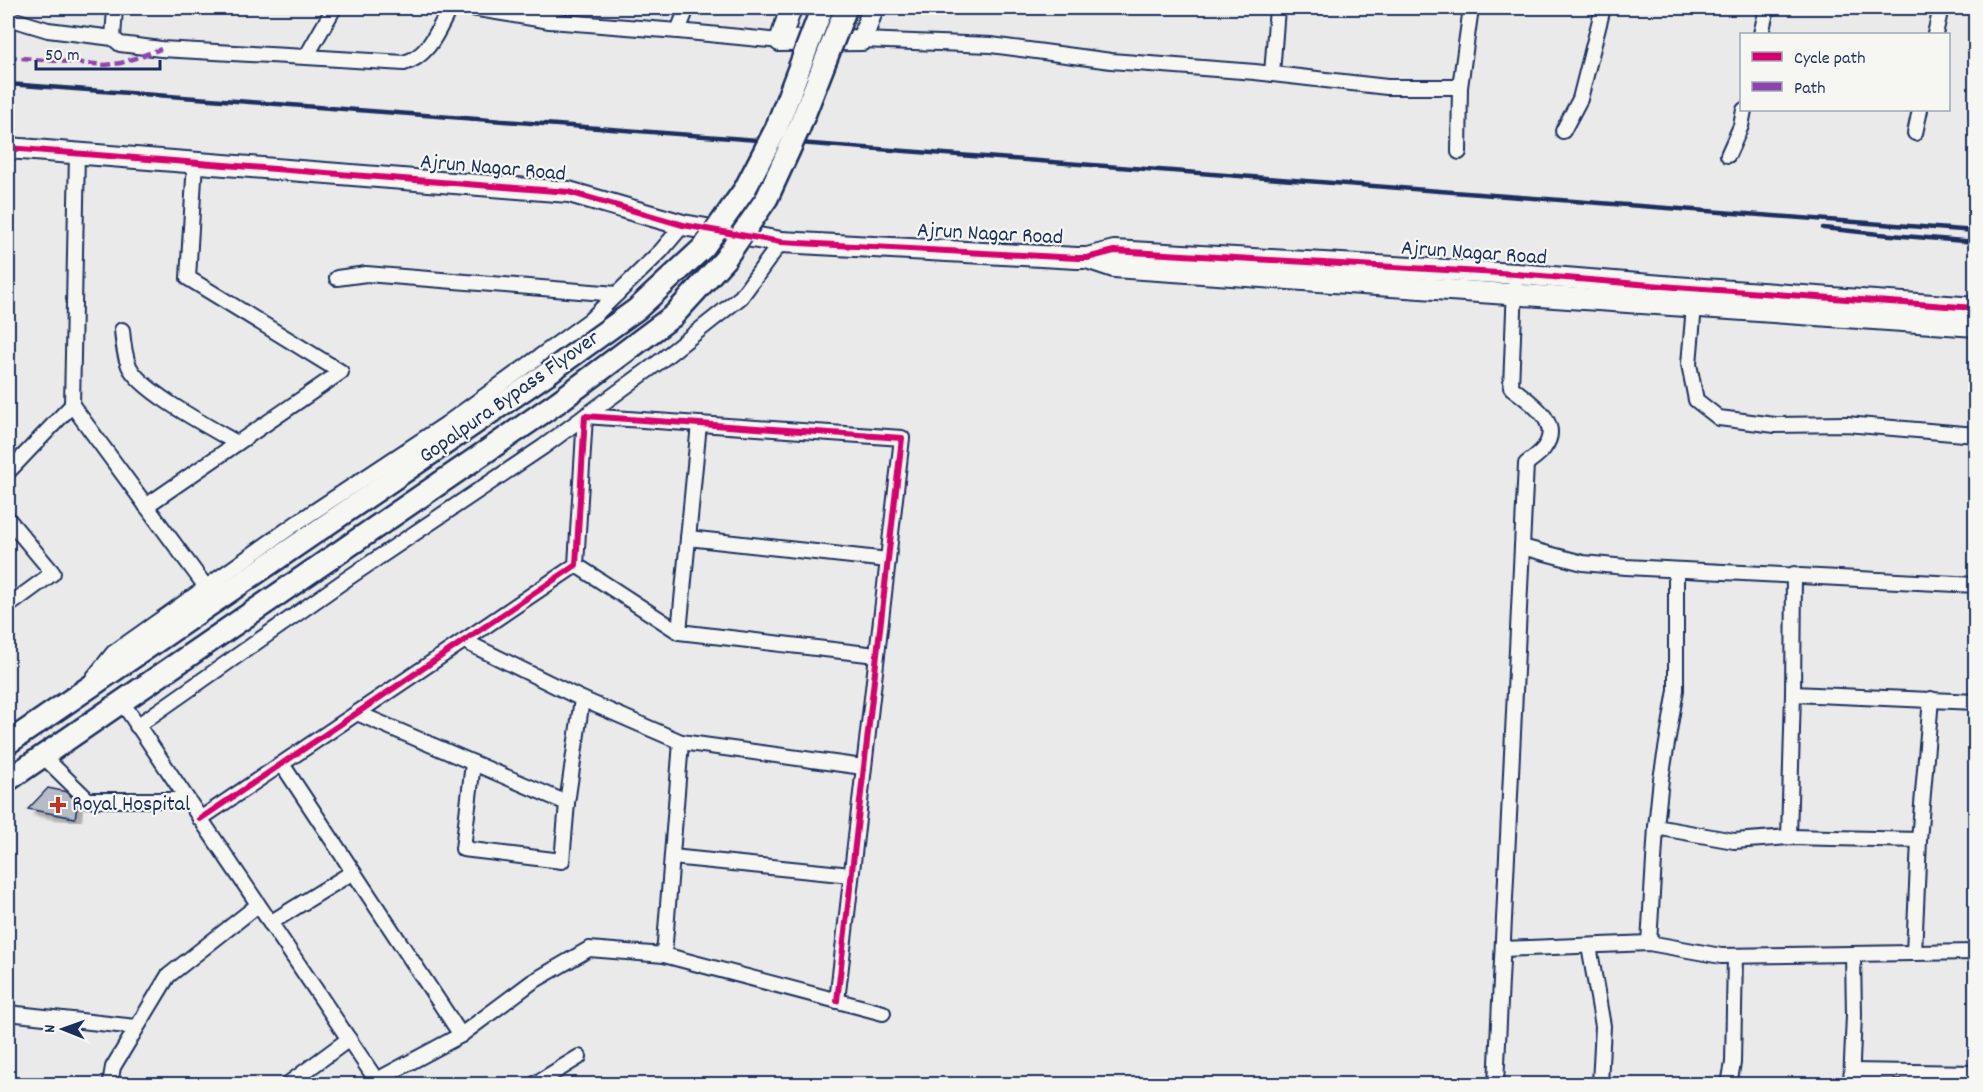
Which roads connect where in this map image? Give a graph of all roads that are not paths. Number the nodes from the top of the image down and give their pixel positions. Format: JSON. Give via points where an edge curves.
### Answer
{"nodes":[{"id":1,"x":116,"y":8,"type":"edge"},
{"id":2,"x":334,"y":8,"type":"edge"},
{"id":3,"x":450,"y":8,"type":"edge"},
{"id":4,"x":472,"y":8,"type":"edge"},
{"id":5,"x":559,"y":8,"type":"edge"},
{"id":6,"x":687,"y":8,"type":"edge"},
{"id":7,"x":791,"y":8,"type":"edge"},
{"id":8,"x":822,"y":8,"type":"edge"},
{"id":9,"x":846,"y":8,"type":"edge"},
{"id":10,"x":873,"y":8,"type":"edge"},
{"id":11,"x":1277,"y":8,"type":"edge"},
{"id":12,"x":1471,"y":8,"type":"edge"},
{"id":13,"x":1603,"y":8,"type":"edge"},
{"id":14,"x":1767,"y":8,"type":"edge"},
{"id":15,"x":1941,"y":8,"type":"edge"},
{"id":16,"x":8,"y":18,"type":"edge"},
{"id":17,"x":550,"y":21,"type":"junction"},
{"id":18,"x":678,"y":31,"type":"junction"},
{"id":19,"x":1761,"y":33,"type":"edge"},
{"id":20,"x":1935,"y":33,"type":"edge"},
{"id":21,"x":113,"y":38,"type":"junction"},
{"id":22,"x":862,"y":40,"type":"junction"},
{"id":23,"x":780,"y":41,"type":"junction"},
{"id":24,"x":306,"y":57,"type":"junction"},
{"id":25,"x":1272,"y":74,"type":"junction"},
{"id":26,"x":1460,"y":87,"type":"junction"},
{"id":27,"x":1744,"y":111,"type":"edge"},
{"id":28,"x":1920,"y":111,"type":"edge"},
{"id":29,"x":1563,"y":131,"type":"dead end"},
{"id":30,"x":1915,"y":133,"type":"dead end"},
{"id":31,"x":8,"y":148,"type":"edge"},
{"id":32,"x":1459,"y":152,"type":"dead end"},
{"id":33,"x":77,"y":153,"type":"junction"},
{"id":34,"x":1728,"y":155,"type":"dead end"},
{"id":35,"x":195,"y":162,"type":"junction"},
{"id":36,"x":683,"y":225,"type":"junction"},
{"id":37,"x":781,"y":242,"type":"junction"},
{"id":38,"x":1087,"y":258,"type":"junction"},
{"id":39,"x":1516,"y":274,"type":"junction"},
{"id":40,"x":337,"y":278,"type":"dead end"},
{"id":41,"x":617,"y":294,"type":"junction"},
{"id":42,"x":1515,"y":294,"type":"junction"},
{"id":43,"x":1694,"y":306,"type":"junction"},
{"id":44,"x":1976,"y":308,"type":"edge"},
{"id":45,"x":1976,"y":326,"type":"edge"},
{"id":46,"x":122,"y":330,"type":"dead end"},
{"id":47,"x":72,"y":405,"type":"junction"},
{"id":48,"x":585,"y":417,"type":"junction"},
{"id":49,"x":699,"y":424,"type":"junction"},
{"id":50,"x":1976,"y":435,"type":"edge"},
{"id":51,"x":237,"y":443,"type":"junction"},
{"id":52,"x":8,"y":472,"type":"edge"},
{"id":53,"x":146,"y":506,"type":"junction"},
{"id":54,"x":8,"y":519,"type":"edge"},
{"id":55,"x":688,"y":538,"type":"junction"},
{"id":56,"x":1522,"y":547,"type":"junction"},
{"id":57,"x":888,"y":560,"type":"junction"},
{"id":58,"x":576,"y":565,"type":"junction"},
{"id":59,"x":1677,"y":571,"type":"junction"},
{"id":60,"x":1794,"y":574,"type":"junction"},
{"id":61,"x":1976,"y":585,"type":"edge"},
{"id":62,"x":206,"y":587,"type":"junction"},
{"id":63,"x":8,"y":606,"type":"edge"},
{"id":64,"x":679,"y":632,"type":"junction"},
{"id":65,"x":464,"y":641,"type":"junction"},
{"id":66,"x":876,"y":655,"type":"junction"},
{"id":67,"x":84,"y":690,"type":"junction"},
{"id":68,"x":1794,"y":694,"type":"junction"},
{"id":69,"x":582,"y":699,"type":"junction"},
{"id":70,"x":1931,"y":699,"type":"junction"},
{"id":71,"x":122,"y":702,"type":"junction"},
{"id":72,"x":1976,"y":702,"type":"edge"},
{"id":73,"x":357,"y":713,"type":"junction"},
{"id":74,"x":137,"y":726,"type":"junction"},
{"id":75,"x":681,"y":742,"type":"junction"},
{"id":76,"x":8,"y":743,"type":"edge"},
{"id":77,"x":43,"y":756,"type":"junction"},
{"id":78,"x":473,"y":763,"type":"junction"},
{"id":79,"x":282,"y":764,"type":"junction"},
{"id":80,"x":863,"y":767,"type":"junction"},
{"id":81,"x":8,"y":780,"type":"edge"},
{"id":82,"x":187,"y":801,"type":"junction"},
{"id":83,"x":567,"y":803,"type":"junction"},
{"id":84,"x":200,"y":819,"type":"junction"},
{"id":85,"x":1656,"y":827,"type":"junction"},
{"id":86,"x":1789,"y":837,"type":"junction"},
{"id":87,"x":1919,"y":840,"type":"junction"},
{"id":88,"x":672,"y":857,"type":"junction"},
{"id":89,"x":353,"y":872,"type":"junction"},
{"id":90,"x":851,"y":874,"type":"junction"},
{"id":91,"x":258,"y":905,"type":"junction"},
{"id":92,"x":270,"y":923,"type":"junction"},
{"id":93,"x":1648,"y":942,"type":"junction"},
{"id":94,"x":1589,"y":946,"type":"junction"},
{"id":95,"x":1503,"y":949,"type":"junction"},
{"id":96,"x":1914,"y":952,"type":"junction"},
{"id":97,"x":1976,"y":952,"type":"edge"},
{"id":98,"x":1853,"y":954,"type":"junction"},
{"id":99,"x":664,"y":956,"type":"junction"},
{"id":100,"x":1735,"y":956,"type":"junction"},
{"id":101,"x":837,"y":1001,"type":"junction"},
{"id":102,"x":883,"y":1012,"type":"dead end"},
{"id":103,"x":8,"y":1013,"type":"edge"},
{"id":104,"x":136,"y":1027,"type":"junction"},
{"id":105,"x":461,"y":1035,"type":"junction"},
{"id":106,"x":349,"y":1039,"type":"junction"},
{"id":107,"x":579,"y":1057,"type":"dead end"},
{"id":108,"x":1976,"y":1073,"type":"edge"},
{"id":109,"x":1852,"y":1078,"type":"edge"},
{"id":110,"x":1926,"y":1079,"type":"edge"},
{"id":111,"x":378,"y":1082,"type":"edge"},
{"id":112,"x":110,"y":1084,"type":"edge"},
{"id":113,"x":288,"y":1084,"type":"edge"},
{"id":114,"x":535,"y":1084,"type":"edge"},
{"id":115,"x":1496,"y":1084,"type":"edge"},
{"id":116,"x":1600,"y":1084,"type":"edge"},
{"id":117,"x":1729,"y":1084,"type":"edge"}],
"edges":[{"from":1,"to":21,"type":"street"},
{"from":2,"to":24,"type":"street"},
{"from":3,"to":24,"type":"street","via":[[424,53],[415,60],[404,63]]},
{"from":4,"to":17,"type":"street"},
{"from":5,"to":17,"type":"street"},
{"from":6,"to":18,"type":"street"},
{"from":7,"to":23,"type":"street"},
{"from":8,"to":67,"type":"main road","name":"Gopalpura Bypass Flyover","bridge":true,"via":[[776,129],[745,189],[704,247],[637,309]]},
{"from":9,"to":71,"type":"main road","name":"Gopalpura Bypass Flyover","bridge":true,"via":[[767,198],[724,260],[674,316],[558,402]]},
{"from":10,"to":22,"type":"street"},
{"from":11,"to":25,"type":"street"},
{"from":12,"to":26,"type":"street"},
{"from":13,"to":29,"type":"street","via":[[1580,99]]},
{"from":14,"to":19,"type":"street"},
{"from":15,"to":20,"type":"street"},
{"from":16,"to":21,"type":"street","via":[[48,30]]},
{"from":17,"to":18,"type":"street"},
{"from":18,"to":23,"type":"street"},
{"from":21,"to":24,"type":"street","via":[[120,44],[161,49]]},
{"from":22,"to":23,"type":"street"},
{"from":22,"to":25,"type":"street","via":[[990,45],[1111,61]]},
{"from":25,"to":26,"type":"street","via":[[1387,87]]},
{"from":26,"to":32,"type":"street"},
{"from":27,"to":34,"type":"street"},
{"from":28,"to":30,"type":"street"},
{"from":31,"to":33,"type":"street","name":"Ajrun Nagar Road"},
{"from":33,"to":35,"type":"street","name":"Ajrun Nagar Road"},
{"from":33,"to":47,"type":"street"},
{"from":35,"to":36,"type":"street","name":"Ajrun Nagar Road","via":[[569,192]]},
{"from":35,"to":51,"type":"street","via":[[188,278],[341,372]]},
{"from":36,"to":37,"type":"street","name":"Ajrun Nagar Road"},
{"from":36,"to":41,"type":"street"},
{"from":37,"to":38,"type":"street","name":"Ajrun Nagar Road"},
{"from":37,"to":48,"type":"street","via":[[741,297]]},
{"from":38,"to":39,"type":"street","name":"Ajrun Nagar Road","via":[[1114,251]]},
{"from":38,"to":42,"type":"street","name":"Ajrun Nagar Road","via":[[1114,267]]},
{"from":39,"to":42,"type":"street"},
{"from":39,"to":44,"type":"street","name":"Ajrun Nagar Road"},
{"from":40,"to":41,"type":"street","via":[[366,274]]},
{"from":41,"to":62,"type":"street","via":[[590,320],[490,393]]},
{"from":42,"to":43,"type":"street","name":"Ajrun Nagar Road"},
{"from":42,"to":56,"type":"street","via":[[1511,387],[1544,414],[1550,430],[1545,447],[1526,464]]},
{"from":43,"to":45,"type":"street","name":"Ajrun Nagar Road"},
{"from":43,"to":50,"type":"street","via":[[1689,364],[1696,400],[1719,418],[1775,425],[1846,424]]},
{"from":46,"to":51,"type":"street","via":[[129,367],[139,380]]},
{"from":47,"to":52,"type":"street"},
{"from":47,"to":53,"type":"street"},
{"from":48,"to":49,"type":"street"},
{"from":48,"to":58,"type":"street"},
{"from":48,"to":74,"type":"street"},
{"from":49,"to":55,"type":"street"},
{"from":49,"to":57,"type":"street","via":[[902,438]]},
{"from":51,"to":53,"type":"street"},
{"from":53,"to":62,"type":"street"},
{"from":54,"to":63,"type":"street","via":[[53,573]]},
{"from":55,"to":57,"type":"street"},
{"from":55,"to":64,"type":"street"},
{"from":56,"to":59,"type":"street","via":[[1582,563]]},
{"from":56,"to":95,"type":"street"},
{"from":57,"to":66,"type":"street"},
{"from":58,"to":64,"type":"street"},
{"from":58,"to":65,"type":"street"},
{"from":59,"to":60,"type":"street"},
{"from":59,"to":85,"type":"street","via":[[1676,690]]},
{"from":60,"to":61,"type":"street"},
{"from":60,"to":68,"type":"street"},
{"from":62,"to":67,"type":"street","via":[[113,653]]},
{"from":64,"to":66,"type":"street"},
{"from":65,"to":69,"type":"street"},
{"from":65,"to":73,"type":"street"},
{"from":66,"to":80,"type":"street"},
{"from":67,"to":76,"type":"main road","name":"Gopalpura Bypass Flyover"},
{"from":68,"to":70,"type":"street"},
{"from":68,"to":86,"type":"street"},
{"from":69,"to":75,"type":"street"},
{"from":69,"to":83,"type":"street"},
{"from":70,"to":72,"type":"street"},
{"from":70,"to":87,"type":"street"},
{"from":71,"to":74,"type":"street"},
{"from":71,"to":77,"type":"main road","name":"Gopalpura Bypass Flyover"},
{"from":73,"to":78,"type":"street"},
{"from":73,"to":79,"type":"street"},
{"from":74,"to":82,"type":"street"},
{"from":75,"to":80,"type":"street"},
{"from":75,"to":88,"type":"street"},
{"from":77,"to":81,"type":"main road","name":"Gopalpura Bypass Flyover"},
{"from":77,"to":82,"type":"street","via":[[88,800]]},
{"from":78,"to":83,"type":"street"},
{"from":78,"to":83,"type":"street","via":[[463,849],[562,861]]},
{"from":79,"to":84,"type":"street"},
{"from":79,"to":89,"type":"street"},
{"from":80,"to":90,"type":"street"},
{"from":82,"to":84,"type":"street"},
{"from":84,"to":91,"type":"street"},
{"from":85,"to":86,"type":"street","via":[[1734,841]]},
{"from":85,"to":93,"type":"street"},
{"from":86,"to":87,"type":"street"},
{"from":87,"to":96,"type":"street"},
{"from":88,"to":90,"type":"street"},
{"from":88,"to":99,"type":"street"},
{"from":89,"to":92,"type":"street"},
{"from":89,"to":105,"type":"street"},
{"from":90,"to":101,"type":"street"},
{"from":91,"to":92,"type":"street"},
{"from":91,"to":104,"type":"street","via":[[168,976]]},
{"from":92,"to":106,"type":"street"},
{"from":93,"to":94,"type":"street"},
{"from":93,"to":100,"type":"street"},
{"from":94,"to":95,"type":"street"},
{"from":94,"to":116,"type":"street","via":[[1603,1026]]},
{"from":95,"to":115,"type":"street"},
{"from":96,"to":97,"type":"street"},
{"from":96,"to":98,"type":"street"},
{"from":98,"to":100,"type":"street"},
{"from":98,"to":109,"type":"street"},
{"from":99,"to":101,"type":"street"},
{"from":99,"to":105,"type":"street","via":[[590,949],[532,981]]},
{"from":100,"to":117,"type":"street","via":[[1733,1064]]},
{"from":101,"to":102,"type":"street"},
{"from":103,"to":104,"type":"street"},
{"from":104,"to":112,"type":"street","via":[[113,1066]]},
{"from":105,"to":111,"type":"street"},
{"from":106,"to":111,"type":"street"},
{"from":106,"to":113,"type":"street"},
{"from":107,"to":114,"type":"street"},
{"from":108,"to":110,"type":"street"},
{"from":109,"to":110,"type":"street"}]}
